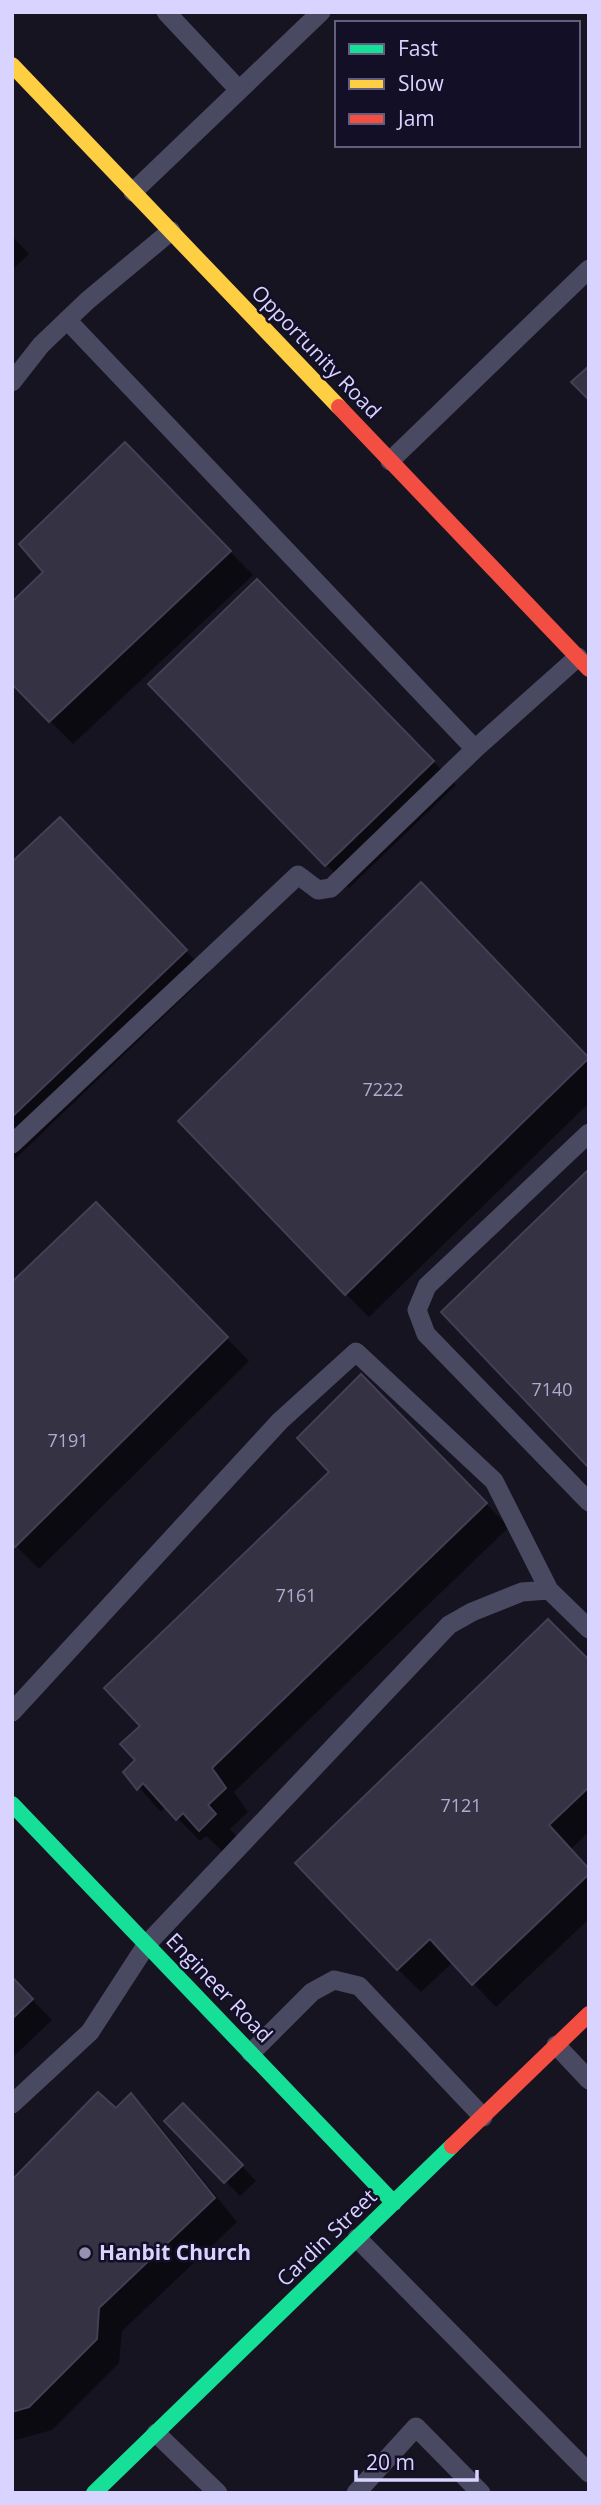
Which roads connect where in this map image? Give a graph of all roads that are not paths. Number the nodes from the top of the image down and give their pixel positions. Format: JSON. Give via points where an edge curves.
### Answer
{"nodes":[{"id":1,"x":166,"y":12,"type":"edge"},
{"id":2,"x":321,"y":12,"type":"edge"},
{"id":3,"x":12,"y":65,"type":"edge"},
{"id":4,"x":239,"y":90,"type":"junction"},
{"id":5,"x":133,"y":192,"type":"junction"},
{"id":6,"x":171,"y":231,"type":"junction"},
{"id":7,"x":589,"y":269,"type":"edge"},
{"id":8,"x":67,"y":320,"type":"junction"},
{"id":9,"x":12,"y":382,"type":"edge"},
{"id":10,"x":390,"y":461,"type":"junction"},
{"id":11,"x":583,"y":663,"type":"edge"},
{"id":12,"x":475,"y":749,"type":"junction"},
{"id":13,"x":589,"y":1133,"type":"edge"},
{"id":14,"x":12,"y":1144,"type":"edge"},
{"id":15,"x":589,"y":1502,"type":"edge"},
{"id":16,"x":549,"y":1590,"type":"junction"},
{"id":17,"x":589,"y":1629,"type":"edge"},
{"id":18,"x":12,"y":1712,"type":"edge"},
{"id":19,"x":12,"y":1804,"type":"edge"},
{"id":20,"x":147,"y":1944,"type":"junction"},
{"id":21,"x":589,"y":2014,"type":"edge"},
{"id":22,"x":556,"y":2045,"type":"junction"},
{"id":23,"x":251,"y":2053,"type":"junction"},
{"id":24,"x":589,"y":2080,"type":"edge"},
{"id":25,"x":12,"y":2104,"type":"edge"},
{"id":26,"x":483,"y":2117,"type":"junction"},
{"id":27,"x":394,"y":2203,"type":"junction"},
{"id":28,"x":358,"y":2238,"type":"junction"},
{"id":29,"x":156,"y":2434,"type":"junction"},
{"id":30,"x":589,"y":2473,"type":"edge"},
{"id":31,"x":94,"y":2493,"type":"edge"},
{"id":32,"x":218,"y":2493,"type":"edge"},
{"id":33,"x":356,"y":2493,"type":"edge"},
{"id":34,"x":481,"y":2493,"type":"edge"}],
"edges":[{"from":1,"to":4,"type":"lane"},
{"from":2,"to":4,"type":"lane"},
{"from":3,"to":5,"type":"street","name":"Opportunity Road"},
{"from":4,"to":5,"type":"lane"},
{"from":5,"to":6,"type":"street","name":"Opportunity Road"},
{"from":6,"to":8,"type":"lane"},
{"from":6,"to":10,"type":"street","name":"Opportunity Road"},
{"from":7,"to":10,"type":"lane"},
{"from":8,"to":9,"type":"lane"},
{"from":8,"to":12,"type":"lane"},
{"from":10,"to":11,"type":"street","name":"Opportunity Road"},
{"from":11,"to":12,"type":"lane"},
{"from":12,"to":14,"type":"lane","via":[[331,888],[318,890],[298,875]]},
{"from":13,"to":15,"type":"lane","via":[[427,1286],[417,1310],[426,1334]]},
{"from":16,"to":17,"type":"lane"},
{"from":16,"to":18,"type":"lane","via":[[494,1481],[356,1352],[280,1421]]},
{"from":16,"to":20,"type":"lane","via":[[522,1592],[449,1625]]},
{"from":19,"to":20,"type":"street","name":"Engineer Road"},
{"from":20,"to":23,"type":"street","name":"Engineer Road"},
{"from":20,"to":25,"type":"lane","via":[[90,2032]]},
{"from":21,"to":22,"type":"street","name":"Cardin Street"},
{"from":22,"to":24,"type":"lane"},
{"from":22,"to":26,"type":"street","name":"Cardin Street"},
{"from":23,"to":26,"type":"lane","via":[[312,1992],[334,1980],[359,1986]]},
{"from":23,"to":27,"type":"street","name":"Engineer Road"},
{"from":26,"to":27,"type":"street","name":"Cardin Street"},
{"from":27,"to":28,"type":"street","name":"Cardin Street"},
{"from":28,"to":29,"type":"street","name":"Cardin Street"},
{"from":28,"to":30,"type":"lane"},
{"from":29,"to":31,"type":"street","name":"Cardin Street"},
{"from":29,"to":32,"type":"lane"},
{"from":33,"to":34,"type":"lane","via":[[416,2427]]}]}
